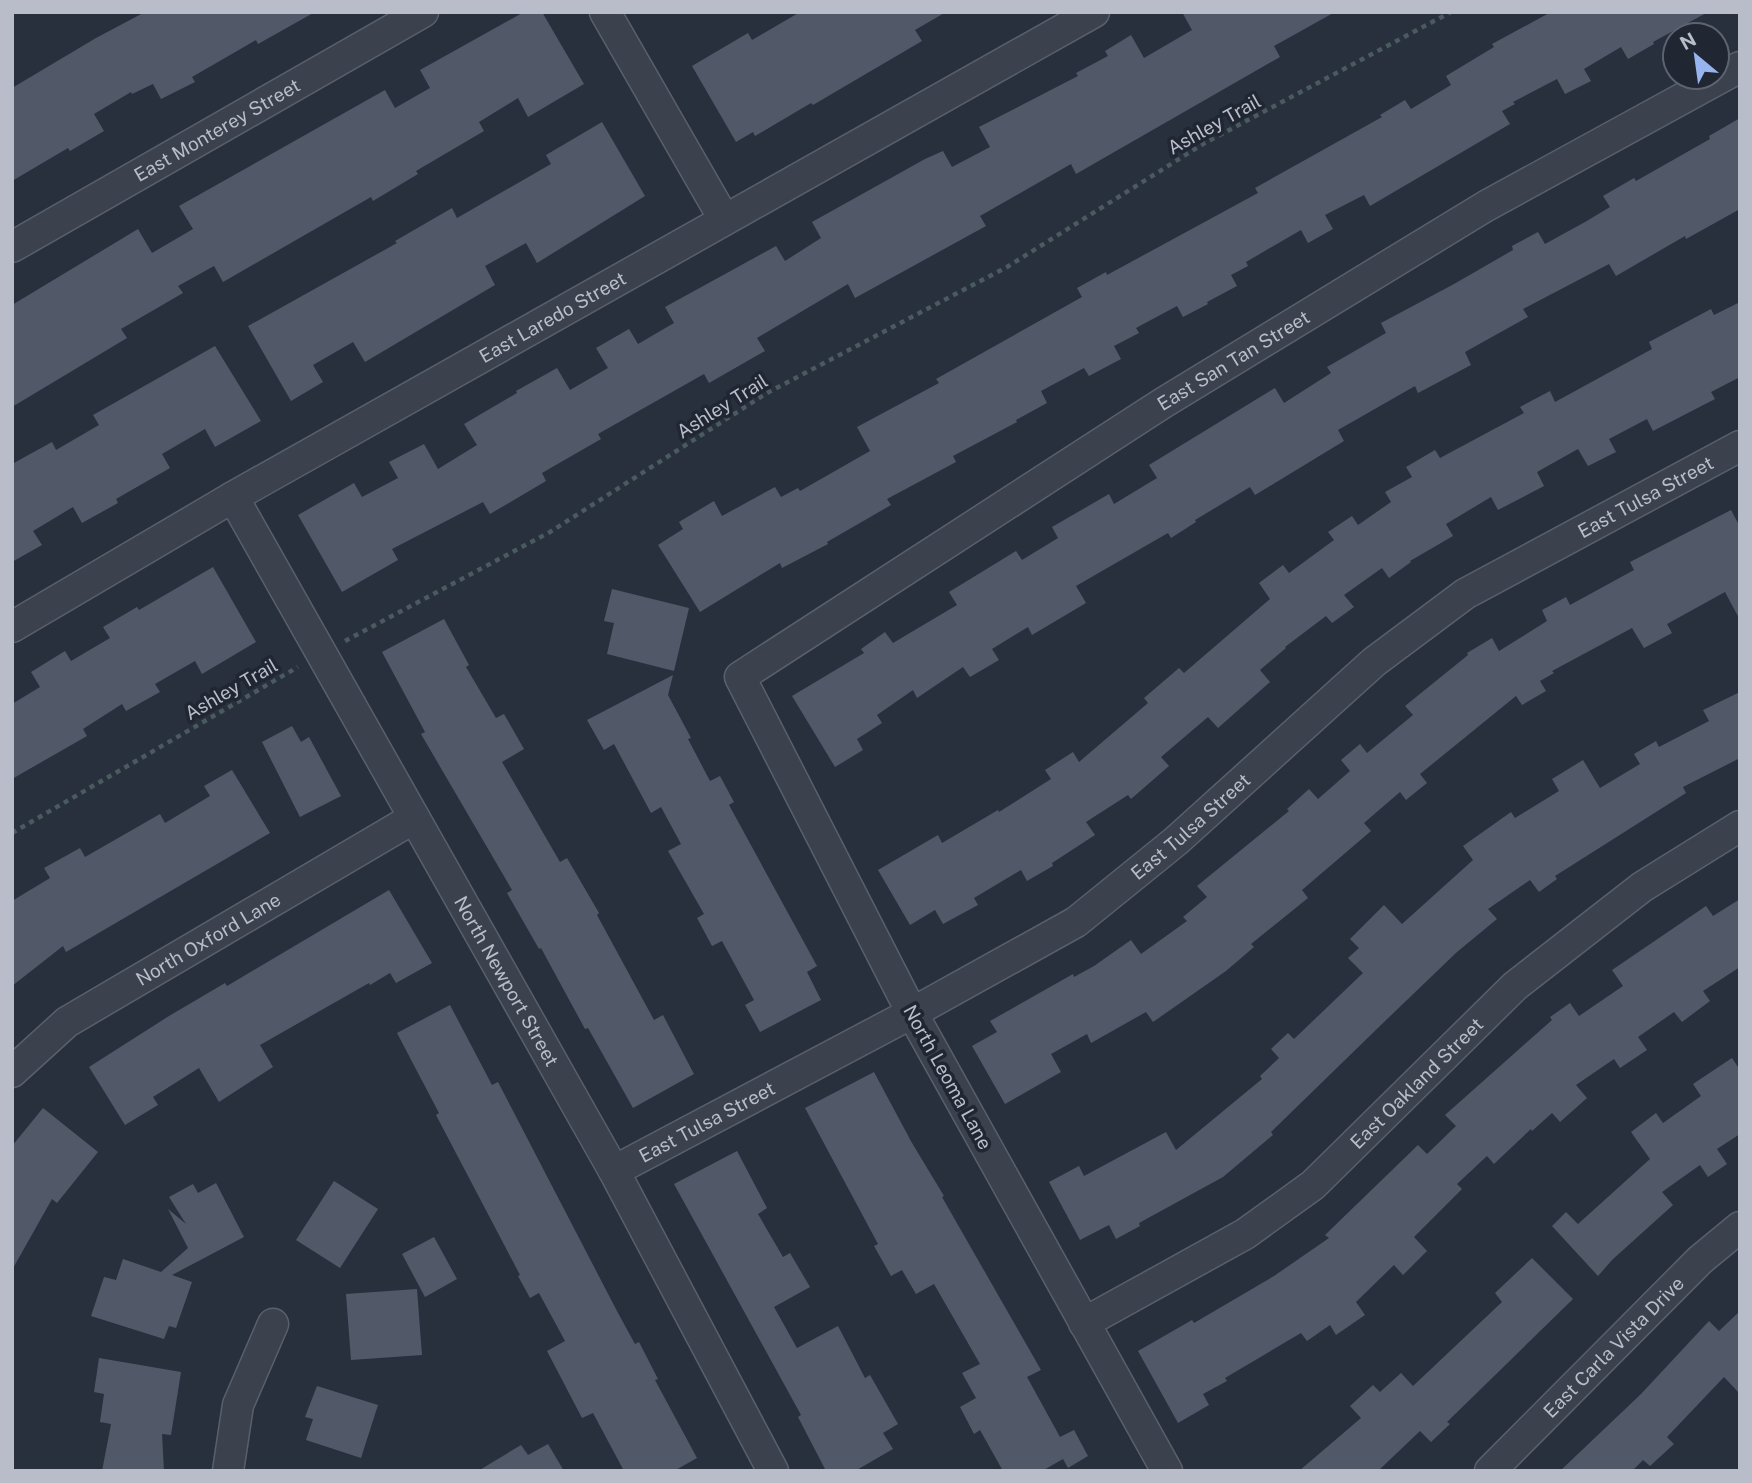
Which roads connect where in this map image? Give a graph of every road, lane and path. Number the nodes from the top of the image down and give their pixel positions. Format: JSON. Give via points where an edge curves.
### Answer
{"nodes":[{"id":1,"x":423,"y":12,"type":"edge"},
{"id":2,"x":605,"y":12,"type":"edge"},
{"id":3,"x":1094,"y":12,"type":"edge"},
{"id":4,"x":1451,"y":12,"type":"edge"},
{"id":5,"x":1740,"y":67,"type":"edge"},
{"id":6,"x":724,"y":219,"type":"junction"},
{"id":7,"x":12,"y":247,"type":"edge"},
{"id":8,"x":1740,"y":446,"type":"edge"},
{"id":9,"x":233,"y":497,"type":"junction"},
{"id":10,"x":12,"y":627,"type":"edge"},
{"id":11,"x":322,"y":653,"type":"junction"},
{"id":12,"x":740,"y":677,"type":"joint"},
{"id":13,"x":414,"y":818,"type":"junction"},
{"id":14,"x":1740,"y":826,"type":"edge"},
{"id":15,"x":12,"y":833,"type":"edge"},
{"id":16,"x":912,"y":1013,"type":"junction"},
{"id":17,"x":12,"y":1072,"type":"edge"},
{"id":18,"x":614,"y":1171,"type":"junction"},
{"id":19,"x":1740,"y":1227,"type":"edge"},
{"id":20,"x":1084,"y":1323,"type":"junction"},
{"id":21,"x":273,"y":1324,"type":"dead end"},
{"id":22,"x":769,"y":1470,"type":"edge"},
{"id":23,"x":228,"y":1471,"type":"edge"},
{"id":24,"x":1167,"y":1471,"type":"edge"},
{"id":25,"x":1490,"y":1471,"type":"edge"}],
"edges":[{"from":1,"to":7,"type":"street","name":"East Monterey Street"},
{"from":2,"to":6,"type":"street"},
{"from":3,"to":6,"type":"street","name":"East Laredo Street"},
{"from":4,"to":11,"type":"path","name":"Ashley Trail","via":[[1203,144],[1007,267],[768,393],[550,532]]},
{"from":5,"to":12,"type":"street","name":"East San Tan Street","via":[[1486,206],[1163,403]]},
{"from":6,"to":9,"type":"street","name":"East Laredo Street"},
{"from":8,"to":16,"type":"street","name":"East Tulsa Street","via":[[1465,594],[1374,662],[1176,841],[1076,922]]},
{"from":9,"to":10,"type":"street","name":"East Laredo Street"},
{"from":9,"to":11,"type":"street","name":"North Newport Street"},
{"from":11,"to":13,"type":"street","name":"North Newport Street"},
{"from":11,"to":15,"type":"path","name":"Ashley Trail"},
{"from":12,"to":16,"type":"street","name":"North Leoma Lane"},
{"from":13,"to":17,"type":"street","name":"North Oxford Lane","via":[[67,1022]]},
{"from":13,"to":18,"type":"street","name":"North Newport Street"},
{"from":14,"to":20,"type":"street","name":"East Oakland Street","via":[[1642,887],[1515,986],[1313,1185],[1245,1234]]},
{"from":16,"to":18,"type":"street","name":"East Tulsa Street"},
{"from":16,"to":20,"type":"street","name":"North Leoma Lane"},
{"from":18,"to":22,"type":"street","name":"North Newport Street"},
{"from":19,"to":25,"type":"street","name":"East Carla Vista Drive","via":[[1700,1261]]},
{"from":20,"to":24,"type":"street","name":"North Leoma Lane"},
{"from":21,"to":23,"type":"street","via":[[237,1405]]}]}
